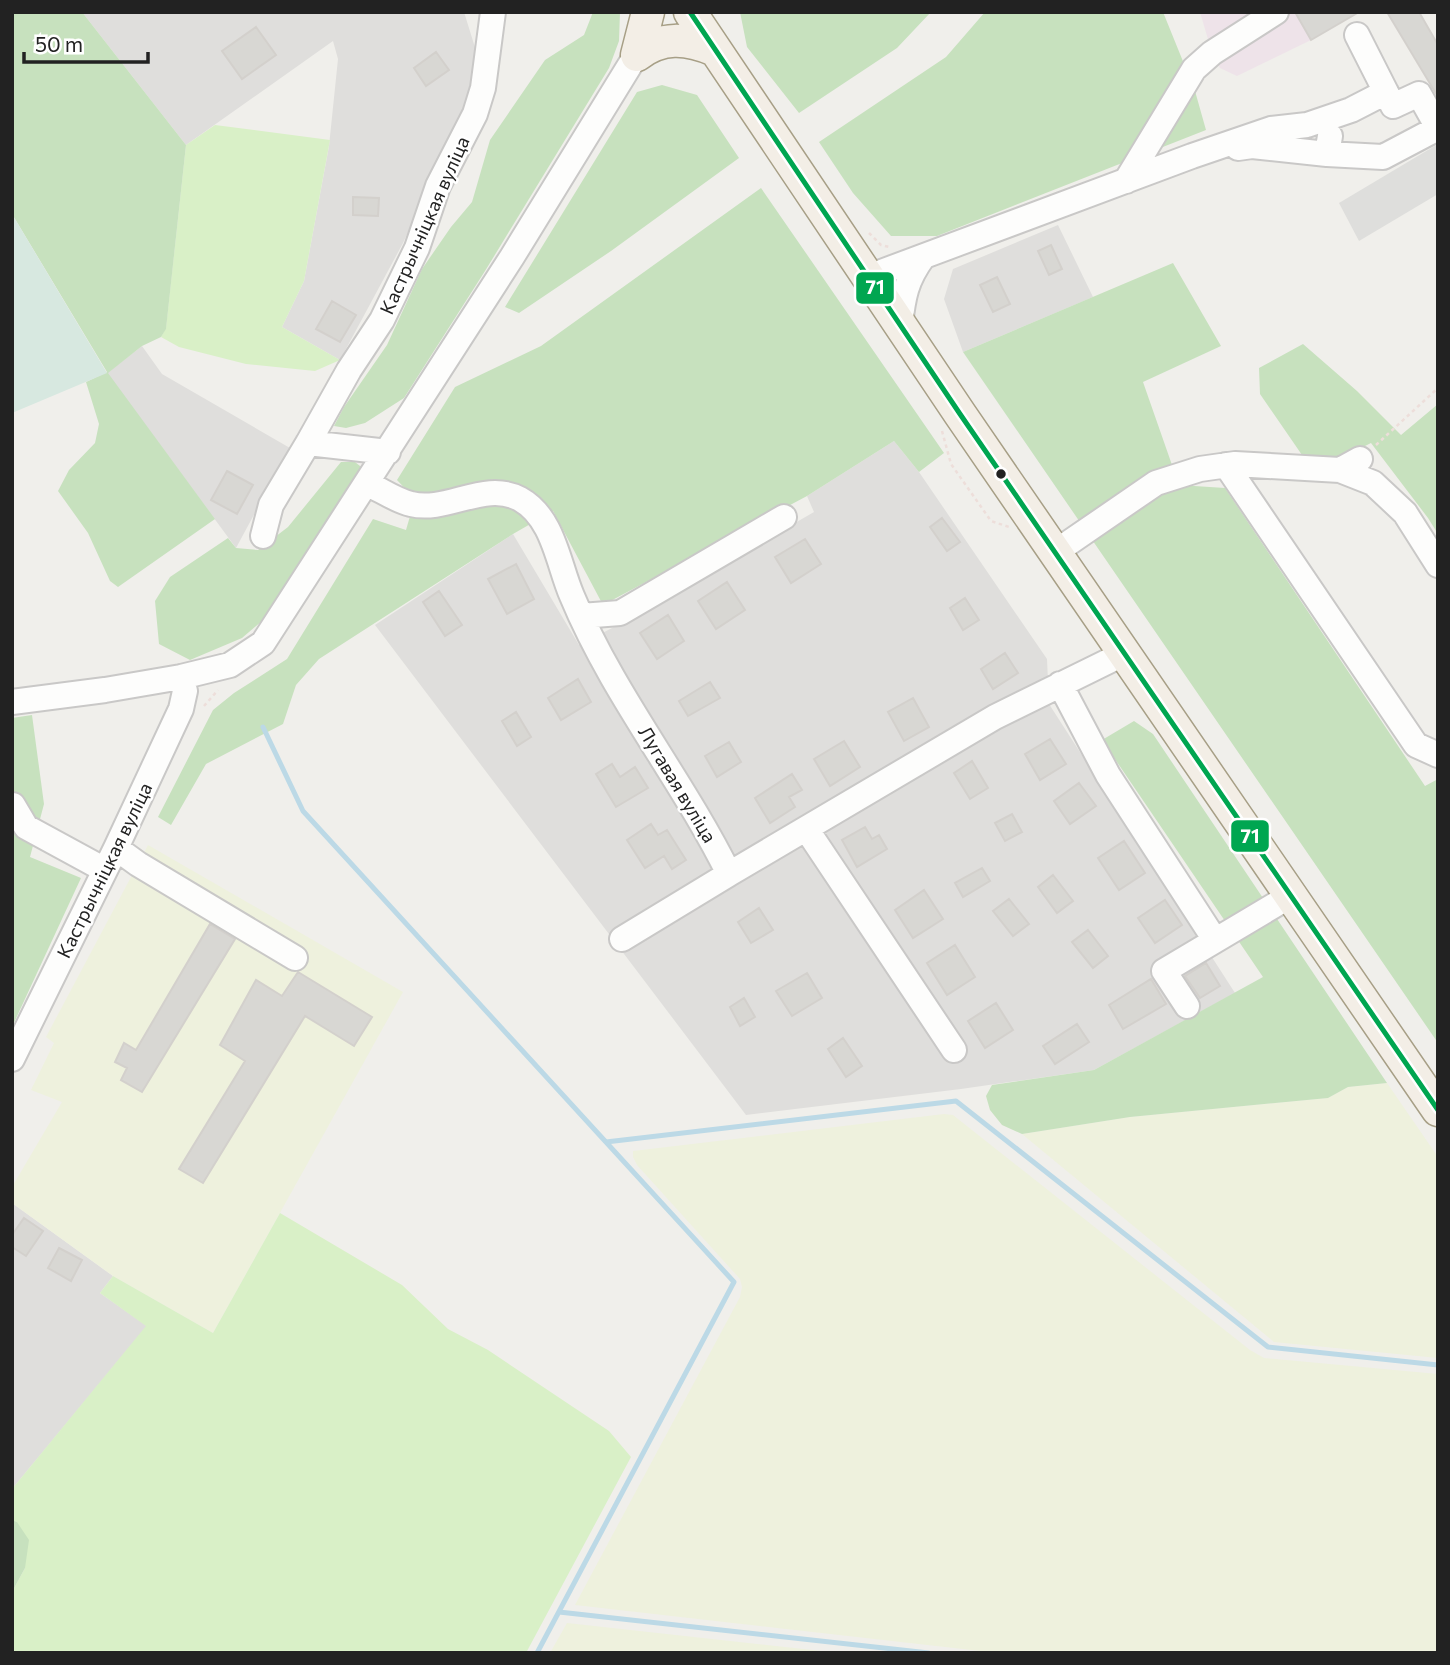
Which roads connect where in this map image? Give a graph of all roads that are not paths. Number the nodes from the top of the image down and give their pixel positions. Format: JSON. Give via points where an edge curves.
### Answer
{"nodes":[{"id":1,"x":493,"y":12,"type":"edge"},
{"id":2,"x":648,"y":12,"type":"edge"},
{"id":3,"x":662,"y":12,"type":"edge"},
{"id":4,"x":690,"y":12,"type":"edge"},
{"id":5,"x":709,"y":12,"type":"edge"},
{"id":6,"x":1276,"y":12,"type":"edge"},
{"id":7,"x":1357,"y":35,"type":"dead end"},
{"id":8,"x":715,"y":50,"type":"junction"},
{"id":9,"x":637,"y":55,"type":"junction"},
{"id":10,"x":1389,"y":99,"type":"junction"},
{"id":11,"x":1438,"y":128,"type":"edge"},
{"id":12,"x":1326,"y":136,"type":"junction"},
{"id":13,"x":1192,"y":156,"type":"junction"},
{"id":14,"x":1126,"y":181,"type":"junction"},
{"id":15,"x":855,"y":235,"type":"junction"},
{"id":16,"x":912,"y":257,"type":"junction"},
{"id":17,"x":868,"y":278,"type":"junction"},
{"id":18,"x":900,"y":325,"type":"junction"},
{"id":19,"x":308,"y":443,"type":"junction"},
{"id":20,"x":388,"y":452,"type":"junction"},
{"id":21,"x":1226,"y":465,"type":"junction"},
{"id":22,"x":368,"y":484,"type":"junction"},
{"id":23,"x":784,"y":517,"type":"dead end"},
{"id":24,"x":264,"y":536,"type":"dead end"},
{"id":25,"x":1054,"y":553,"type":"junction"},
{"id":26,"x":1438,"y":565,"type":"edge"},
{"id":27,"x":581,"y":617,"type":"junction"},
{"id":28,"x":1123,"y":654,"type":"junction"},
{"id":29,"x":181,"y":677,"type":"junction"},
{"id":30,"x":1060,"y":684,"type":"junction"},
{"id":31,"x":12,"y":702,"type":"edge"},
{"id":32,"x":1438,"y":755,"type":"edge"},
{"id":33,"x":13,"y":805,"type":"edge"},
{"id":34,"x":807,"y":830,"type":"junction"},
{"id":35,"x":111,"y":859,"type":"junction"},
{"id":36,"x":729,"y":874,"type":"junction"},
{"id":37,"x":1290,"y":896,"type":"junction"},
{"id":38,"x":622,"y":939,"type":"dead end"},
{"id":39,"x":1215,"y":940,"type":"junction"},
{"id":40,"x":295,"y":958,"type":"dead end"},
{"id":41,"x":1187,"y":1006,"type":"dead end"},
{"id":42,"x":954,"y":1050,"type":"dead end"},
{"id":43,"x":12,"y":1059,"type":"edge"},
{"id":44,"x":1438,"y":1110,"type":"edge"}],
"edges":[{"from":1,"to":19,"type":"street","name":"Кастрычніцкая вуліца","via":[[475,114],[438,186],[417,248],[382,320]]},
{"from":2,"to":9,"type":"main road"},
{"from":3,"to":9,"type":"street"},
{"from":4,"to":8,"type":"main road"},
{"from":5,"to":8,"type":"main road"},
{"from":6,"to":14,"type":"street","via":[[1194,69]]},
{"from":7,"to":10,"type":"street"},
{"from":8,"to":9,"type":"main road","via":[[659,41]]},
{"from":8,"to":15,"type":"main road"},
{"from":9,"to":20,"type":"street"},
{"from":10,"to":11,"type":"street","via":[[1419,94]]},
{"from":10,"to":12,"type":"street"},
{"from":11,"to":12,"type":"street","via":[[1384,158]]},
{"from":12,"to":13,"type":"street"},
{"from":12,"to":13,"type":"street","via":[[1307,125],[1271,129]]},
{"from":13,"to":14,"type":"street"},
{"from":14,"to":16,"type":"street"},
{"from":15,"to":16,"type":"street","via":[[874,256]]},
{"from":15,"to":17,"type":"main road"},
{"from":16,"to":17,"type":"street"},
{"from":16,"to":18,"type":"street"},
{"from":17,"to":18,"type":"main road"},
{"from":18,"to":25,"type":"main road"},
{"from":19,"to":20,"type":"street"},
{"from":19,"to":24,"type":"street","name":"Кастрычніцкая вуліца","via":[[271,505]]},
{"from":20,"to":22,"type":"street"},
{"from":21,"to":25,"type":"street","via":[[1156,483]]},
{"from":21,"to":26,"type":"street","via":[[1350,464],[1405,513]]},
{"from":21,"to":32,"type":"street","via":[[1416,746]]},
{"from":22,"to":27,"type":"street","name":"Лугавая вуліца","via":[[411,505],[495,492],[520,499],[534,509],[550,532]]},
{"from":22,"to":29,"type":"street","via":[[263,643],[230,665]]},
{"from":23,"to":27,"type":"street","via":[[620,613]]},
{"from":25,"to":28,"type":"main road"},
{"from":27,"to":36,"type":"street","name":"Лугавая вуліца"},
{"from":28,"to":30,"type":"street"},
{"from":28,"to":37,"type":"main road"},
{"from":29,"to":31,"type":"street"},
{"from":29,"to":35,"type":"street","name":"Кастрычніцкая вуліца","via":[[185,691],[181,709]]},
{"from":30,"to":34,"type":"street","via":[[995,717]]},
{"from":30,"to":39,"type":"street","via":[[1108,775]]},
{"from":33,"to":35,"type":"street","via":[[26,827]]},
{"from":34,"to":36,"type":"street"},
{"from":34,"to":42,"type":"street"},
{"from":35,"to":40,"type":"street"},
{"from":35,"to":43,"type":"street","name":"Кастрычніцкая вуліца"},
{"from":36,"to":38,"type":"street"},
{"from":37,"to":39,"type":"street"},
{"from":37,"to":44,"type":"main road"},
{"from":39,"to":41,"type":"street","via":[[1164,971]]}]}
